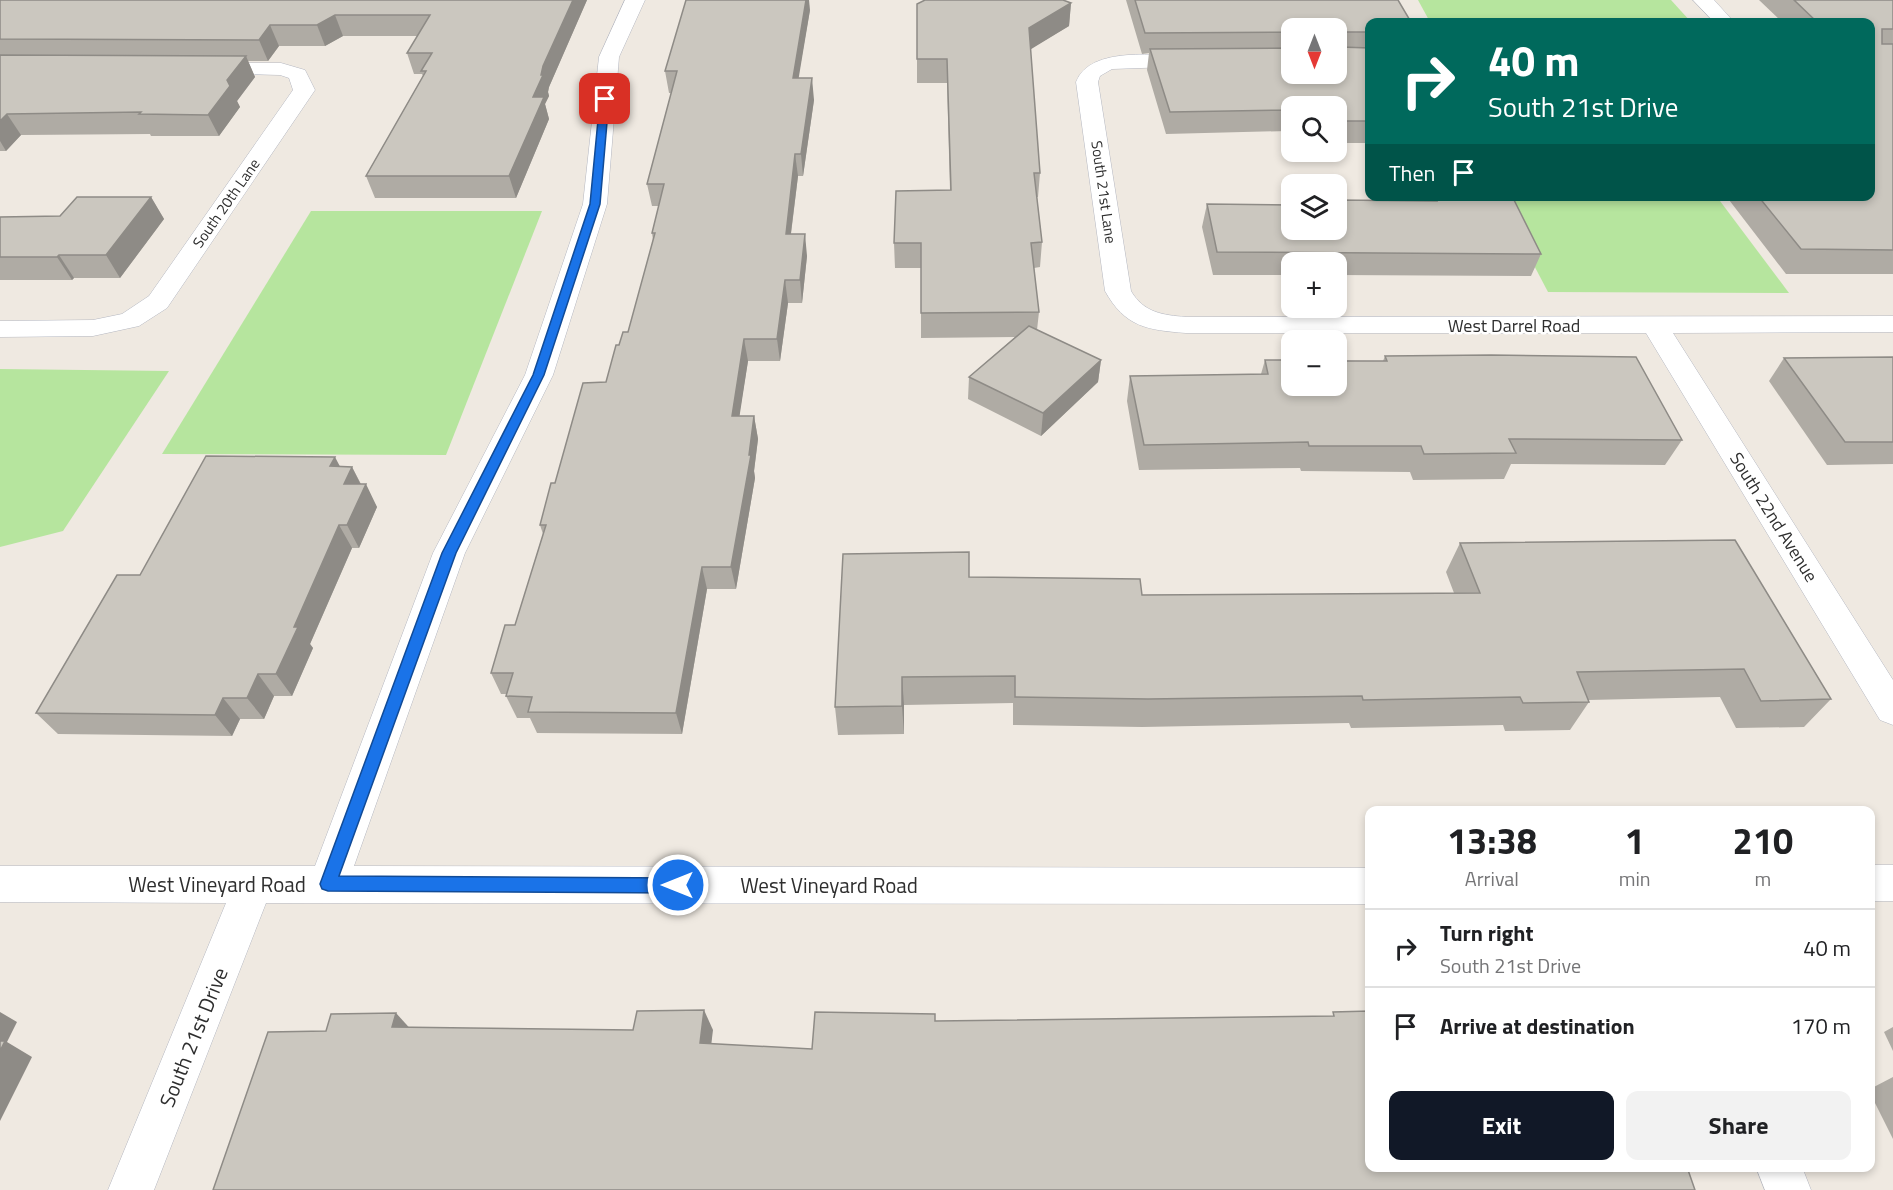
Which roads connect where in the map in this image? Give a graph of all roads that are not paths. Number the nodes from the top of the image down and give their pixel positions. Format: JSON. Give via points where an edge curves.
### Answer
{"nodes":[{"id":1,"x":635,"y":0,"type":"edge"},
{"id":2,"x":1703,"y":0,"type":"edge"},
{"id":3,"x":1720,"y":18,"type":"edge"},
{"id":4,"x":1208,"y":62,"type":"edge"},
{"id":5,"x":188,"y":69,"type":"edge"},
{"id":6,"x":1136,"y":316,"type":"joint"},
{"id":7,"x":1893,"y":324,"type":"edge"},
{"id":8,"x":1655,"y":325,"type":"junction"},
{"id":9,"x":0,"y":329,"type":"edge"},
{"id":10,"x":1893,"y":710,"type":"edge"},
{"id":11,"x":254,"y":883,"type":"junction"},
{"id":12,"x":1875,"y":883,"type":"edge"},
{"id":13,"x":1893,"y":883,"type":"edge"},
{"id":14,"x":0,"y":884,"type":"edge"},
{"id":15,"x":328,"y":884,"type":"junction"},
{"id":16,"x":1365,"y":886,"type":"edge"},
{"id":17,"x":1781,"y":1172,"type":"edge"},
{"id":18,"x":131,"y":1190,"type":"edge"},
{"id":19,"x":1788,"y":1190,"type":"edge"}],
"edges":[{"from":1,"to":15,"type":"street","via":[[609,57],[595,204],[539,375],[449,553]]},
{"from":2,"to":3,"type":"street"},
{"from":4,"to":6,"type":"street","name":"South 21st Lane","via":[[1125,62],[1098,67],[1087,82],[1118,291]]},
{"from":5,"to":9,"type":"street","name":"South 20th Lane","via":[[281,69],[298,74],[304,90],[158,302],[130,320],[93,328]]},
{"from":6,"to":8,"type":"street","name":"West Darrel Road","via":[[1186,326]]},
{"from":7,"to":8,"type":"street","name":"West Darrel Road"},
{"from":8,"to":10,"type":"street","name":"South 22nd Avenue"},
{"from":11,"to":14,"type":"street","name":"West Vineyard Road"},
{"from":11,"to":15,"type":"street","name":"West Vineyard Road"},
{"from":11,"to":18,"type":"street","name":"South 21st Drive"},
{"from":12,"to":13,"type":"street"},
{"from":15,"to":16,"type":"street","name":"West Vineyard Road"},
{"from":17,"to":19,"type":"street"}]}
